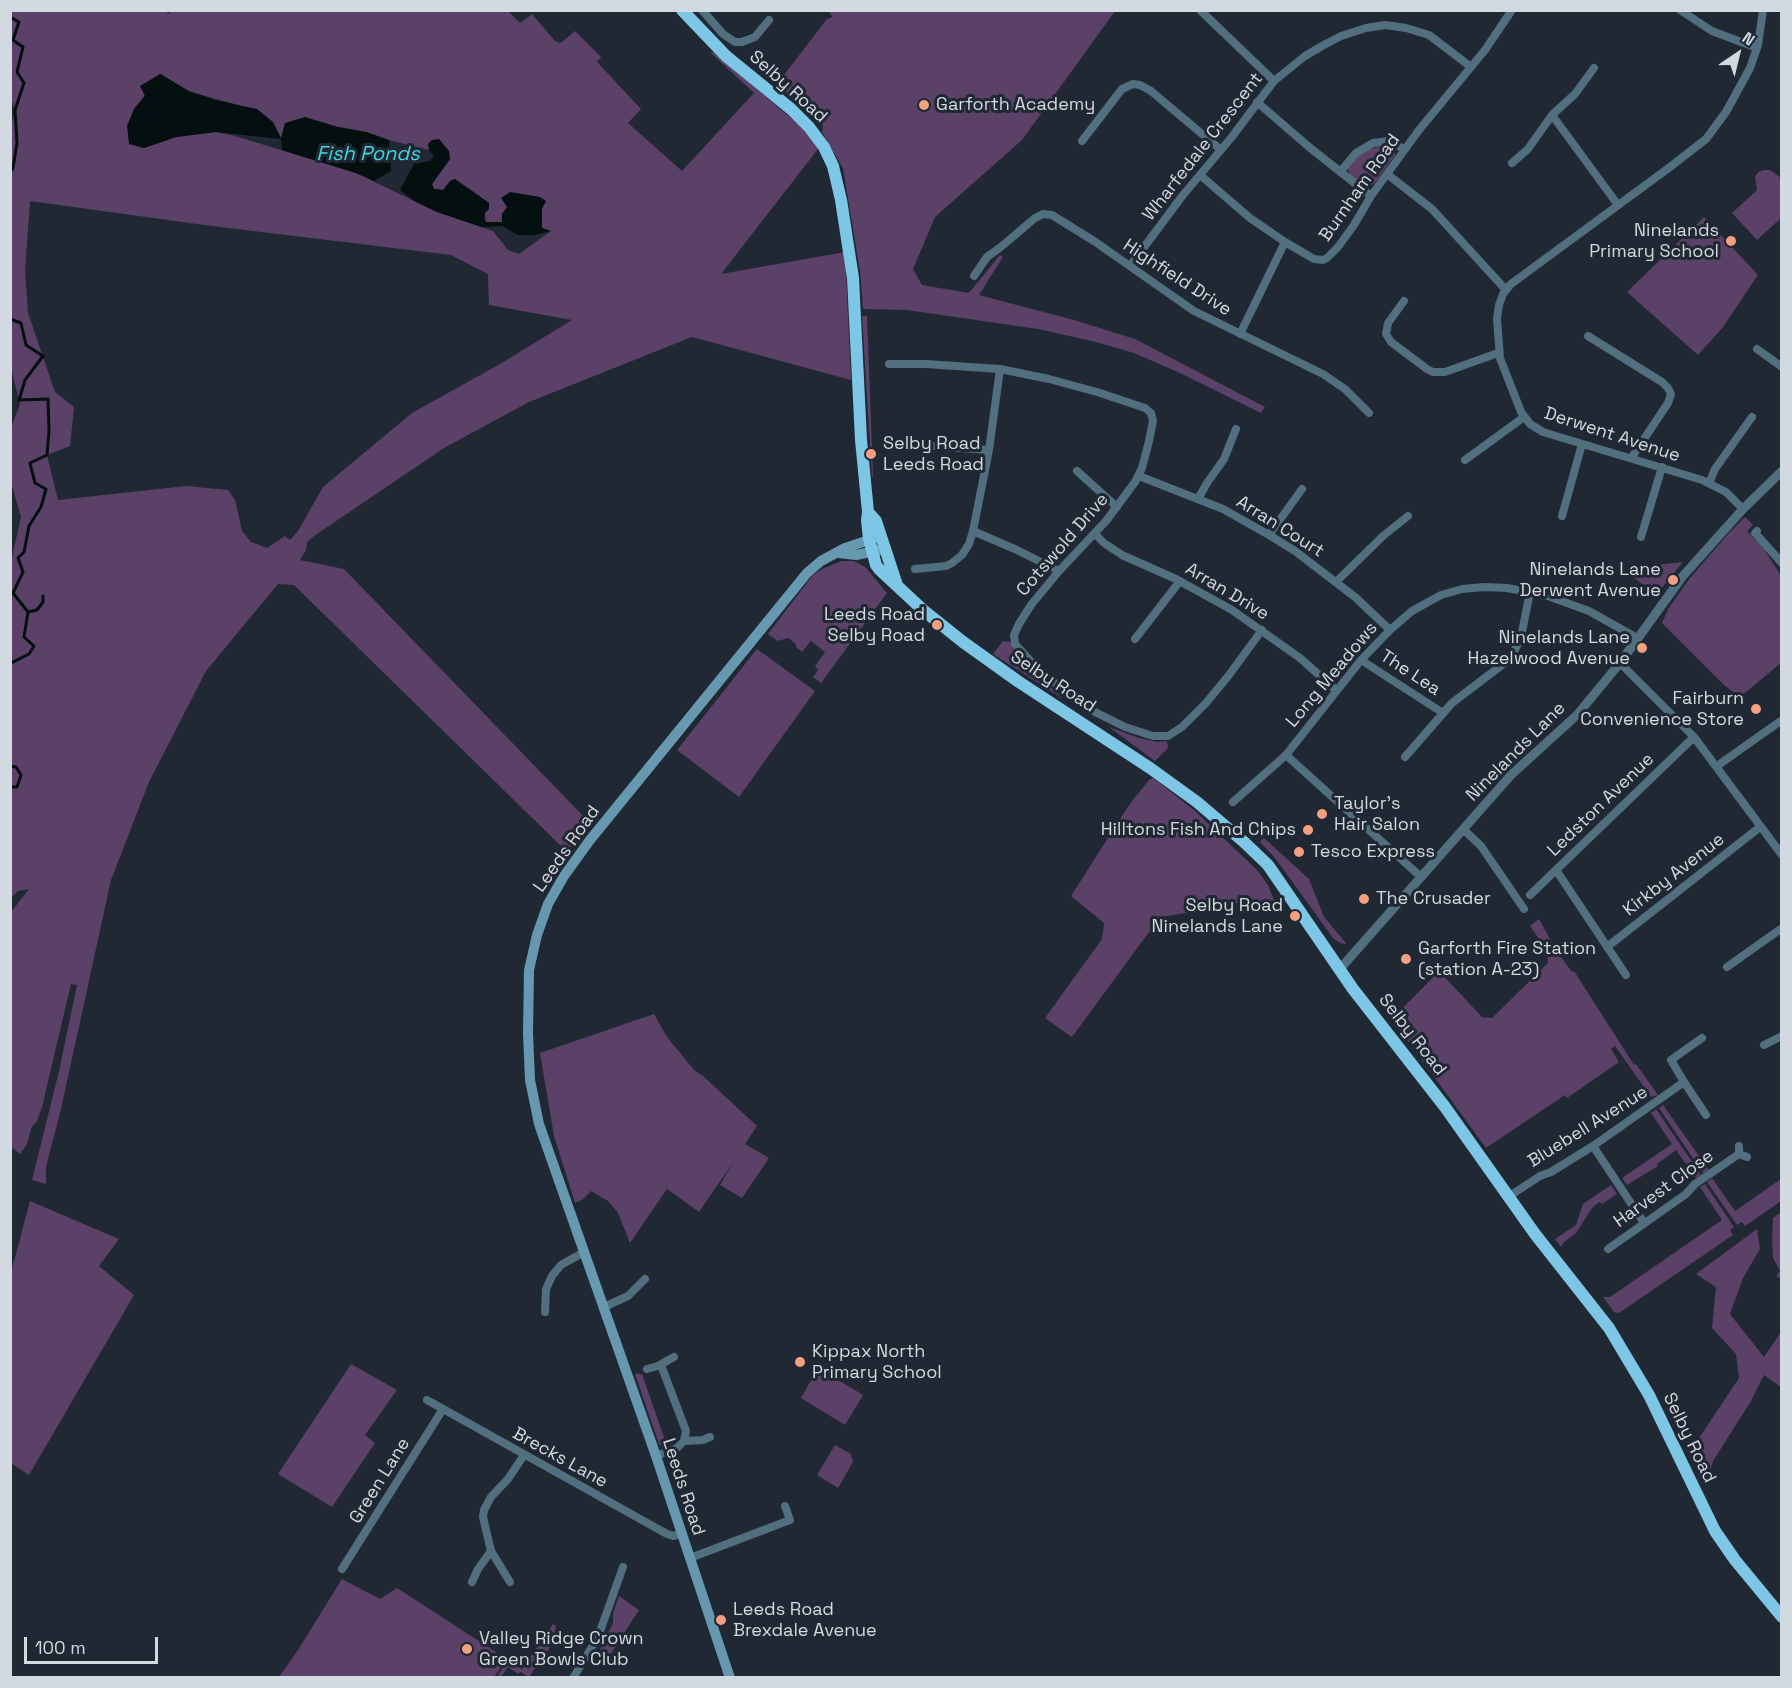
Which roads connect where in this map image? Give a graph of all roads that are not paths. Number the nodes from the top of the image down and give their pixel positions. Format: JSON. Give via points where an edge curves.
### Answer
{"nodes":[{"id":1,"x":682,"y":10,"type":"edge"},
{"id":2,"x":702,"y":10,"type":"edge"},
{"id":3,"x":1200,"y":10,"type":"edge"},
{"id":4,"x":1512,"y":10,"type":"edge"},
{"id":5,"x":1680,"y":10,"type":"edge"},
{"id":6,"x":1763,"y":10,"type":"edge"},
{"id":7,"x":769,"y":20,"type":"dead end"},
{"id":8,"x":1757,"y":48,"type":"junction"},
{"id":9,"x":1471,"y":67,"type":"junction"},
{"id":10,"x":1594,"y":68,"type":"dead end"},
{"id":11,"x":1274,"y":81,"type":"junction"},
{"id":12,"x":1257,"y":102,"type":"junction"},
{"id":13,"x":1552,"y":115,"type":"junction"},
{"id":14,"x":1082,"y":141,"type":"dead end"},
{"id":15,"x":1404,"y":149,"type":"junction"},
{"id":16,"x":1221,"y":150,"type":"junction"},
{"id":17,"x":1512,"y":163,"type":"dead end"},
{"id":18,"x":1340,"y":172,"type":"junction"},
{"id":19,"x":1387,"y":174,"type":"junction"},
{"id":20,"x":1200,"y":175,"type":"junction"},
{"id":21,"x":1371,"y":196,"type":"junction"},
{"id":22,"x":1618,"y":205,"type":"junction"},
{"id":23,"x":1285,"y":242,"type":"junction"},
{"id":24,"x":1130,"y":266,"type":"junction"},
{"id":25,"x":974,"y":276,"type":"dead end"},
{"id":26,"x":1506,"y":290,"type":"junction"},
{"id":27,"x":1404,"y":301,"type":"dead end"},
{"id":28,"x":1240,"y":334,"type":"junction"},
{"id":29,"x":1588,"y":336,"type":"dead end"},
{"id":30,"x":1757,"y":349,"type":"dead end"},
{"id":31,"x":1498,"y":353,"type":"junction"},
{"id":32,"x":888,"y":364,"type":"dead end"},
{"id":33,"x":1782,"y":367,"type":"edge"},
{"id":34,"x":1000,"y":369,"type":"junction"},
{"id":35,"x":1369,"y":413,"type":"dead end"},
{"id":36,"x":1524,"y":417,"type":"junction"},
{"id":37,"x":1752,"y":417,"type":"dead end"},
{"id":38,"x":1236,"y":429,"type":"dead end"},
{"id":39,"x":1582,"y":444,"type":"junction"},
{"id":40,"x":885,"y":445,"type":"dead end"},
{"id":41,"x":989,"y":450,"type":"junction"},
{"id":42,"x":1632,"y":457,"type":"junction"},
{"id":43,"x":1465,"y":460,"type":"dead end"},
{"id":44,"x":1662,"y":467,"type":"junction"},
{"id":45,"x":1077,"y":471,"type":"dead end"},
{"id":46,"x":1782,"y":471,"type":"edge"},
{"id":47,"x":1139,"y":476,"type":"junction"},
{"id":48,"x":1709,"y":483,"type":"junction"},
{"id":49,"x":1302,"y":489,"type":"dead end"},
{"id":50,"x":1198,"y":499,"type":"junction"},
{"id":51,"x":1117,"y":507,"type":"junction"},
{"id":52,"x":1743,"y":509,"type":"junction"},
{"id":53,"x":1408,"y":516,"type":"dead end"},
{"id":54,"x":1562,"y":516,"type":"dead end"},
{"id":55,"x":973,"y":531,"type":"junction"},
{"id":56,"x":1757,"y":531,"type":"dead end"},
{"id":57,"x":1095,"y":534,"type":"junction"},
{"id":58,"x":1269,"y":535,"type":"junction"},
{"id":59,"x":1641,"y":537,"type":"dead end"},
{"id":60,"x":876,"y":544,"type":"junction"},
{"id":61,"x":1782,"y":563,"type":"edge"},
{"id":62,"x":915,"y":569,"type":"dead end"},
{"id":63,"x":1059,"y":572,"type":"junction"},
{"id":64,"x":1180,"y":581,"type":"junction"},
{"id":65,"x":1336,"y":582,"type":"junction"},
{"id":66,"x":1530,"y":592,"type":"junction"},
{"id":67,"x":1262,"y":630,"type":"junction"},
{"id":68,"x":1389,"y":630,"type":"junction"},
{"id":69,"x":1637,"y":638,"type":"junction"},
{"id":70,"x":1135,"y":639,"type":"dead end"},
{"id":71,"x":1361,"y":660,"type":"junction"},
{"id":72,"x":1620,"y":663,"type":"junction"},
{"id":73,"x":1336,"y":690,"type":"junction"},
{"id":74,"x":1443,"y":713,"type":"junction"},
{"id":75,"x":1782,"y":720,"type":"edge"},
{"id":76,"x":1694,"y":736,"type":"junction"},
{"id":77,"x":1286,"y":755,"type":"junction"},
{"id":78,"x":1405,"y":756,"type":"dead end"},
{"id":79,"x":1717,"y":766,"type":"junction"},
{"id":80,"x":1233,"y":802,"type":"dead end"},
{"id":81,"x":1760,"y":826,"type":"junction"},
{"id":82,"x":1463,"y":829,"type":"junction"},
{"id":83,"x":1782,"y":855,"type":"edge"},
{"id":84,"x":1556,"y":870,"type":"junction"},
{"id":85,"x":1421,"y":877,"type":"junction"},
{"id":86,"x":1530,"y":895,"type":"dead end"},
{"id":87,"x":1524,"y":909,"type":"dead end"},
{"id":88,"x":1782,"y":928,"type":"edge"},
{"id":89,"x":1607,"y":947,"type":"junction"},
{"id":90,"x":1726,"y":967,"type":"dead end"},
{"id":91,"x":1339,"y":970,"type":"junction"},
{"id":92,"x":1626,"y":975,"type":"dead end"},
{"id":93,"x":1782,"y":1036,"type":"edge"},
{"id":94,"x":1702,"y":1038,"type":"dead end"},
{"id":95,"x":1764,"y":1045,"type":"dead end"},
{"id":96,"x":1684,"y":1082,"type":"junction"},
{"id":97,"x":1706,"y":1115,"type":"dead end"},
{"id":98,"x":1593,"y":1146,"type":"junction"},
{"id":99,"x":1742,"y":1153,"type":"dead end"},
{"id":100,"x":1508,"y":1197,"type":"junction"},
{"id":101,"x":1644,"y":1223,"type":"junction"},
{"id":102,"x":1608,"y":1249,"type":"dead end"},
{"id":103,"x":584,"y":1252,"type":"junction"},
{"id":104,"x":645,"y":1279,"type":"dead end"},
{"id":105,"x":604,"y":1307,"type":"junction"},
{"id":106,"x":545,"y":1312,"type":"dead end"},
{"id":107,"x":674,"y":1357,"type":"dead end"},
{"id":108,"x":661,"y":1365,"type":"junction"},
{"id":109,"x":647,"y":1369,"type":"dead end"},
{"id":110,"x":427,"y":1400,"type":"dead end"},
{"id":111,"x":443,"y":1409,"type":"junction"},
{"id":112,"x":710,"y":1437,"type":"dead end"},
{"id":113,"x":684,"y":1441,"type":"junction"},
{"id":114,"x":524,"y":1455,"type":"junction"},
{"id":115,"x":656,"y":1456,"type":"junction"},
{"id":116,"x":785,"y":1506,"type":"dead end"},
{"id":117,"x":681,"y":1534,"type":"junction"},
{"id":118,"x":491,"y":1551,"type":"junction"},
{"id":119,"x":690,"y":1558,"type":"junction"},
{"id":120,"x":623,"y":1567,"type":"dead end"},
{"id":121,"x":342,"y":1569,"type":"dead end"},
{"id":122,"x":472,"y":1582,"type":"dead end"},
{"id":123,"x":510,"y":1582,"type":"dead end"},
{"id":124,"x":1782,"y":1617,"type":"edge"},
{"id":125,"x":573,"y":1677,"type":"edge"},
{"id":126,"x":730,"y":1677,"type":"edge"}],
"edges":[{"from":1,"to":60,"type":"highway","name":"Selby Road","via":[[726,56],[809,127],[833,166],[854,278],[861,440],[868,512],[876,521]]},
{"from":2,"to":7,"type":"street","via":[[735,42],[749,40]]},
{"from":3,"to":11,"type":"street"},
{"from":4,"to":9,"type":"street","name":"Burnham Road"},
{"from":5,"to":8,"type":"street","via":[[1712,31]]},
{"from":6,"to":8,"type":"street"},
{"from":8,"to":22,"type":"street","via":[[1735,97],[1706,139]]},
{"from":9,"to":11,"type":"street","name":"Wharfedale Crescent","via":[[1429,35],[1385,25],[1341,36],[1305,56]]},
{"from":9,"to":15,"type":"street","name":"Burnham Road"},
{"from":10,"to":13,"type":"street","via":[[1575,94]]},
{"from":11,"to":12,"type":"street","name":"Wharfedale Crescent"},
{"from":12,"to":16,"type":"street","name":"Wharfedale Crescent"},
{"from":12,"to":18,"type":"street"},
{"from":13,"to":17,"type":"street","via":[[1528,149]]},
{"from":13,"to":22,"type":"street"},
{"from":14,"to":16,"type":"street","via":[[1122,89],[1133,84],[1146,87]]},
{"from":15,"to":18,"type":"street","via":[[1389,141],[1373,143],[1356,153]]},
{"from":15,"to":19,"type":"street","name":"Burnham Road"},
{"from":16,"to":20,"type":"street","name":"Wharfedale Crescent"},
{"from":18,"to":21,"type":"street"},
{"from":19,"to":21,"type":"street","name":"Burnham Road"},
{"from":19,"to":26,"type":"street","via":[[1439,216]]},
{"from":20,"to":23,"type":"street","name":"Burnham Road"},
{"from":20,"to":24,"type":"street","name":"Wharfedale Crescent"},
{"from":21,"to":23,"type":"street","name":"Burnham Road","via":[[1327,258],[1314,260]]},
{"from":22,"to":26,"type":"street"},
{"from":23,"to":28,"type":"street"},
{"from":24,"to":25,"type":"street","name":"Highfield Drive","via":[[1047,214],[1038,216],[987,257]]},
{"from":24,"to":28,"type":"street","name":"Highfield Drive","via":[[1183,304]]},
{"from":26,"to":31,"type":"street","name":"Derwent Avenue","via":[[1497,319]]},
{"from":27,"to":31,"type":"street","via":[[1388,323],[1388,338],[1427,369],[1445,372]]},
{"from":28,"to":35,"type":"street","name":"Highfield Drive","via":[[1323,374]]},
{"from":29,"to":42,"type":"street","via":[[1662,381],[1671,394]]},
{"from":30,"to":33,"type":"street"},
{"from":31,"to":36,"type":"street","name":"Derwent Avenue"},
{"from":32,"to":34,"type":"street","name":"Cotswold Drive"},
{"from":34,"to":41,"type":"street"},
{"from":34,"to":47,"type":"street","name":"Cotswold Drive","via":[[1097,392],[1148,410],[1153,421]]},
{"from":36,"to":39,"type":"street","name":"Derwent Avenue","via":[[1543,432]]},
{"from":36,"to":43,"type":"street"},
{"from":37,"to":48,"type":"street"},
{"from":38,"to":50,"type":"street","via":[[1224,459]]},
{"from":39,"to":42,"type":"street","name":"Derwent Avenue"},
{"from":39,"to":54,"type":"street"},
{"from":40,"to":41,"type":"street"},
{"from":41,"to":55,"type":"street"},
{"from":42,"to":44,"type":"street","name":"Derwent Avenue"},
{"from":44,"to":48,"type":"street","name":"Derwent Avenue"},
{"from":44,"to":59,"type":"street"},
{"from":45,"to":51,"type":"street"},
{"from":46,"to":52,"type":"street","name":"Ninelands Lane"},
{"from":47,"to":50,"type":"street","name":"Arran Court"},
{"from":47,"to":51,"type":"street","name":"Cotswold Drive"},
{"from":48,"to":52,"type":"street","name":"Derwent Avenue","via":[[1726,492]]},
{"from":49,"to":58,"type":"street"},
{"from":50,"to":58,"type":"street","name":"Arran Court"},
{"from":51,"to":57,"type":"street","name":"Cotswold Drive"},
{"from":52,"to":69,"type":"street","name":"Ninelands Lane","via":[[1682,577]]},
{"from":53,"to":65,"type":"street","via":[[1374,543]]},
{"from":55,"to":62,"type":"street","via":[[966,550],[957,560],[946,566]]},
{"from":55,"to":63,"type":"street"},
{"from":56,"to":61,"type":"street"},
{"from":57,"to":63,"type":"street","name":"Cotswold Drive"},
{"from":57,"to":64,"type":"street","name":"Arran Drive","via":[[1122,555]]},
{"from":58,"to":65,"type":"street","name":"Arran Court"},
{"from":60,"to":91,"type":"highway","name":"Selby Road","via":[[879,569],[928,614],[991,663],[1150,768],[1244,842],[1275,874]]},
{"from":60,"to":103,"type":"main road","name":"Leeds Road","via":[[852,555],[839,553],[821,561],[804,577],[590,840],[555,890],[542,918],[529,970],[530,1080],[542,1136]]},
{"from":63,"to":67,"type":"street","name":"Cotswold Drive","via":[[1022,617],[1014,635],[1015,644],[1047,678],[1074,699],[1142,734],[1168,736],[1182,727],[1218,690]]},
{"from":64,"to":67,"type":"street","name":"Arran Drive"},
{"from":64,"to":70,"type":"street"},
{"from":65,"to":68,"type":"street","name":"Arran Court"},
{"from":66,"to":68,"type":"street","name":"Long Meadows","via":[[1484,587],[1452,592],[1421,605]]},
{"from":66,"to":69,"type":"street","name":"Long Meadows","via":[[1582,608]]},
{"from":66,"to":74,"type":"street","via":[[1521,637],[1512,656]]},
{"from":67,"to":73,"type":"street","name":"Arran Drive"},
{"from":68,"to":71,"type":"street","name":"Long Meadows"},
{"from":69,"to":72,"type":"street","name":"Ninelands Lane"},
{"from":71,"to":73,"type":"street","name":"Long Meadows"},
{"from":71,"to":74,"type":"street","name":"The Lea"},
{"from":72,"to":76,"type":"street"},
{"from":72,"to":82,"type":"street","name":"Ninelands Lane","via":[[1577,715],[1511,775]]},
{"from":73,"to":77,"type":"street","name":"Long Meadows"},
{"from":74,"to":78,"type":"street"},
{"from":75,"to":79,"type":"street"},
{"from":76,"to":79,"type":"street"},
{"from":76,"to":84,"type":"street","name":"Ledston Avenue"},
{"from":77,"to":80,"type":"street","name":"Long Meadows"},
{"from":77,"to":85,"type":"street"},
{"from":79,"to":81,"type":"street"},
{"from":81,"to":83,"type":"street"},
{"from":81,"to":89,"type":"street","name":"Kirkby Avenue"},
{"from":82,"to":85,"type":"street","name":"Ninelands Lane"},
{"from":82,"to":87,"type":"street","via":[[1481,846]]},
{"from":84,"to":86,"type":"street","name":"Ledston Avenue"},
{"from":84,"to":89,"type":"street"},
{"from":85,"to":91,"type":"street","name":"Ninelands Lane"},
{"from":88,"to":90,"type":"street"},
{"from":89,"to":92,"type":"street"},
{"from":91,"to":100,"type":"highway","name":"Selby Road","via":[[1445,1107]]},
{"from":93,"to":95,"type":"street"},
{"from":94,"to":96,"type":"street","via":[[1671,1060]]},
{"from":96,"to":97,"type":"street"},
{"from":96,"to":98,"type":"street","name":"Bluebell Avenue"},
{"from":98,"to":100,"type":"street","name":"Bluebell Avenue"},
{"from":98,"to":101,"type":"street"},
{"from":99,"to":101,"type":"street","name":"Harvest Close"},
{"from":100,"to":124,"type":"highway","name":"Selby Road","via":[[1609,1328],[1648,1395],[1715,1531]]},
{"from":101,"to":102,"type":"street","name":"Harvest Close"},
{"from":103,"to":105,"type":"main road","name":"Leeds Road"},
{"from":103,"to":106,"type":"street","via":[[561,1265],[552,1276],[546,1289]]},
{"from":104,"to":105,"type":"street","via":[[628,1296]]},
{"from":105,"to":115,"type":"main road","name":"Leeds Road"},
{"from":107,"to":108,"type":"street"},
{"from":108,"to":109,"type":"street"},
{"from":108,"to":113,"type":"street","via":[[686,1431]]},
{"from":110,"to":111,"type":"street","name":"Brecks Lane"},
{"from":111,"to":114,"type":"street","name":"Brecks Lane"},
{"from":111,"to":121,"type":"street","name":"Green Lane"},
{"from":112,"to":113,"type":"street"},
{"from":113,"to":115,"type":"street","via":[[677,1449]]},
{"from":114,"to":117,"type":"street","name":"Brecks Lane","via":[[667,1534]]},
{"from":114,"to":118,"type":"street","via":[[484,1510]]},
{"from":115,"to":117,"type":"main road","name":"Leeds Road"},
{"from":116,"to":119,"type":"street","via":[[790,1520]]},
{"from":117,"to":119,"type":"main road","name":"Leeds Road"},
{"from":118,"to":122,"type":"street"},
{"from":118,"to":123,"type":"street"},
{"from":119,"to":126,"type":"main road","name":"Leeds Road"},
{"from":120,"to":125,"type":"street","via":[[598,1637]]}]}
